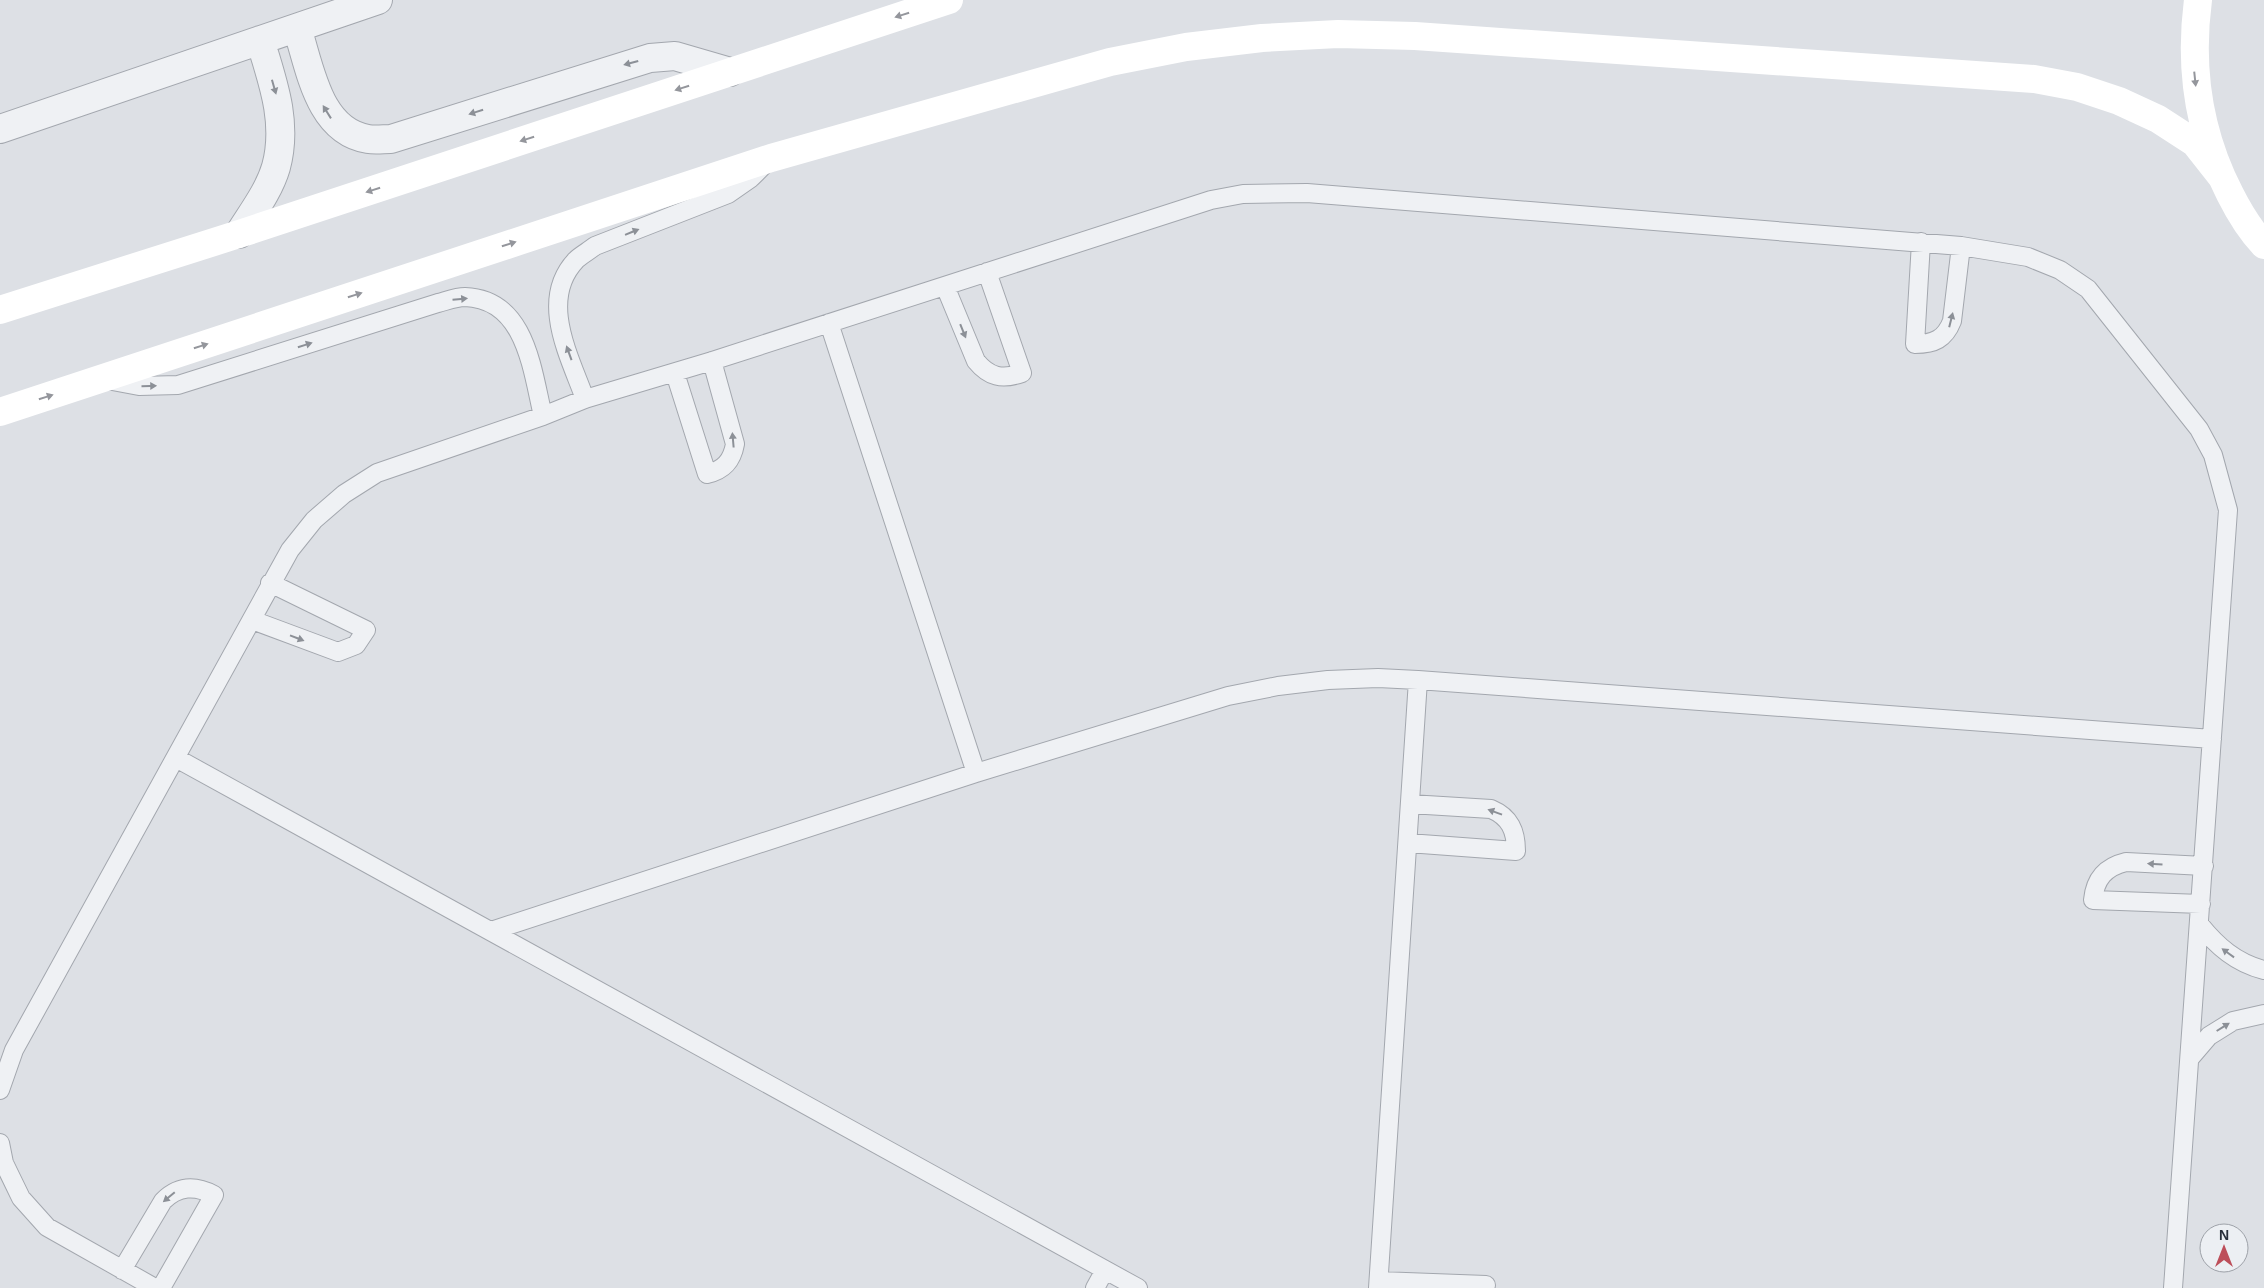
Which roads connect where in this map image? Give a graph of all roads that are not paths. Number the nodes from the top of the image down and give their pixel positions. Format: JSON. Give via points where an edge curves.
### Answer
{"nodes":[{"id":1,"x":378,"y":0,"type":"edge"},
{"id":2,"x":949,"y":0,"type":"edge"},
{"id":3,"x":2198,"y":0,"type":"edge"},
{"id":4,"x":297,"y":28,"type":"junction"},
{"id":5,"x":260,"y":40,"type":"junction"},
{"id":6,"x":730,"y":72,"type":"junction"},
{"id":7,"x":0,"y":129,"type":"edge"},
{"id":8,"x":771,"y":158,"type":"junction"},
{"id":9,"x":2221,"y":176,"type":"junction"},
{"id":10,"x":239,"y":234,"type":"junction"},
{"id":11,"x":1921,"y":242,"type":"junction"},
{"id":12,"x":2264,"y":245,"type":"edge"},
{"id":13,"x":1961,"y":246,"type":"junction"},
{"id":14,"x":987,"y":272,"type":"junction"},
{"id":15,"x":945,"y":286,"type":"junction"},
{"id":16,"x":0,"y":310,"type":"edge"},
{"id":17,"x":829,"y":323,"type":"junction"},
{"id":18,"x":712,"y":361,"type":"junction"},
{"id":19,"x":675,"y":373,"type":"junction"},
{"id":20,"x":100,"y":379,"type":"junction"},
{"id":21,"x":585,"y":399,"type":"junction"},
{"id":22,"x":0,"y":412,"type":"edge"},
{"id":23,"x":543,"y":416,"type":"junction"},
{"id":24,"x":270,"y":583,"type":"junction"},
{"id":25,"x":252,"y":620,"type":"junction"},
{"id":26,"x":1418,"y":680,"type":"junction"},
{"id":27,"x":2212,"y":739,"type":"junction"},
{"id":28,"x":176,"y":758,"type":"junction"},
{"id":29,"x":976,"y":773,"type":"junction"},
{"id":30,"x":1410,"y":804,"type":"junction"},
{"id":31,"x":1408,"y":843,"type":"junction"},
{"id":32,"x":2204,"y":866,"type":"junction"},
{"id":33,"x":2201,"y":904,"type":"junction"},
{"id":34,"x":2200,"y":925,"type":"junction"},
{"id":35,"x":491,"y":931,"type":"junction"},
{"id":36,"x":2264,"y":970,"type":"edge"},
{"id":37,"x":2264,"y":1014,"type":"edge"},
{"id":38,"x":2191,"y":1057,"type":"junction"},
{"id":39,"x":0,"y":1090,"type":"edge"},
{"id":40,"x":0,"y":1142,"type":"edge"},
{"id":41,"x":122,"y":1270,"type":"junction"},
{"id":42,"x":1105,"y":1270,"type":"junction"},
{"id":43,"x":1378,"y":1284,"type":"edge"},
{"id":44,"x":155,"y":1288,"type":"edge"},
{"id":45,"x":161,"y":1288,"type":"edge"},
{"id":46,"x":1095,"y":1288,"type":"edge"},
{"id":47,"x":1138,"y":1288,"type":"edge"},
{"id":48,"x":1485,"y":1288,"type":"edge"},
{"id":49,"x":2173,"y":1288,"type":"edge"}],
"edges":[{"from":1,"to":4,"type":"street"},
{"from":2,"to":6,"type":"main road","one_way":true},
{"from":3,"to":9,"type":"main road","one_way":true,"via":[[2194,30],[2198,105],[2207,141]]},
{"from":4,"to":5,"type":"street"},
{"from":6,"to":4,"type":"street","one_way":true,"via":[[675,56],[650,58],[391,139],[367,139],[333,121],[321,102]]},
{"from":5,"to":7,"type":"street"},
{"from":5,"to":10,"type":"street","one_way":true,"via":[[278,101],[281,135],[276,168]]},
{"from":6,"to":10,"type":"main road","one_way":true},
{"from":8,"to":9,"type":"main road","via":[[1110,62],[1186,47],[1338,34],[1415,36],[2034,79],[2077,87],[2119,101],[2158,120],[2195,143]]},
{"from":20,"to":8,"type":"main road","one_way":true},
{"from":21,"to":8,"type":"lane","one_way":true,"via":[[559,327],[557,303],[563,280],[576,260],[595,246],[728,194],[752,178]]},
{"from":9,"to":12,"type":"main road","via":[[2239,211]]},
{"from":10,"to":16,"type":"main road"},
{"from":11,"to":13,"type":"lane"},
{"from":11,"to":13,"type":"lane","one_way":true,"via":[[1915,344],[1934,342],[1949,330]]},
{"from":11,"to":14,"type":"lane","via":[[1307,192],[1243,194],[1211,200]]},
{"from":13,"to":27,"type":"lane","via":[[2028,257],[2060,270],[2088,288],[2198,429],[2213,455],[2228,510]]},
{"from":14,"to":15,"type":"lane"},
{"from":15,"to":14,"type":"lane","one_way":true,"via":[[976,361],[984,371],[996,377],[1016,376],[1022,373]]},
{"from":15,"to":17,"type":"lane"},
{"from":17,"to":18,"type":"lane"},
{"from":17,"to":29,"type":"lane"},
{"from":18,"to":19,"type":"lane"},
{"from":19,"to":18,"type":"lane","one_way":true,"via":[[707,474],[718,471],[733,455],[735,444]]},
{"from":19,"to":21,"type":"lane"},
{"from":22,"to":20,"type":"main road","one_way":true},
{"from":20,"to":23,"type":"lane","one_way":true,"via":[[139,386],[178,385],[464,297],[490,303],[512,319],[525,342]]},
{"from":21,"to":23,"type":"lane"},
{"from":23,"to":24,"type":"lane","via":[[377,473],[344,494],[314,520]]},
{"from":24,"to":25,"type":"lane"},
{"from":25,"to":24,"type":"lane","one_way":true,"via":[[338,652],[356,645],[366,630]]},
{"from":25,"to":28,"type":"lane"},
{"from":26,"to":27,"type":"lane"},
{"from":26,"to":29,"type":"lane","via":[[1328,680],[1228,696]]},
{"from":26,"to":30,"type":"lane"},
{"from":27,"to":32,"type":"lane"},
{"from":28,"to":35,"type":"lane"},
{"from":28,"to":39,"type":"lane","via":[[14,1050]]},
{"from":29,"to":35,"type":"lane"},
{"from":30,"to":31,"type":"lane"},
{"from":31,"to":30,"type":"lane","one_way":true,"via":[[1516,851],[1514,830],[1509,821],[1491,809]]},
{"from":31,"to":43,"type":"lane"},
{"from":32,"to":33,"type":"lane"},
{"from":32,"to":33,"type":"lane","one_way":true,"via":[[2126,862],[2115,865],[2098,879],[2093,900]]},
{"from":33,"to":34,"type":"lane"},
{"from":36,"to":34,"type":"lane","one_way":true,"via":[[2238,960],[2217,945]]},
{"from":34,"to":38,"type":"lane"},
{"from":35,"to":42,"type":"lane"},
{"from":38,"to":37,"type":"lane","one_way":true,"via":[[2209,1036],[2233,1021]]},
{"from":38,"to":49,"type":"lane"},
{"from":40,"to":41,"type":"lane","via":[[4,1163],[21,1198],[47,1227]]},
{"from":41,"to":44,"type":"lane"},
{"from":45,"to":41,"type":"lane","one_way":true,"via":[[214,1195],[204,1190],[182,1189],[167,1197]]},
{"from":42,"to":46,"type":"lane"},
{"from":42,"to":47,"type":"lane"},
{"from":43,"to":48,"type":"lane","via":[[1486,1285]]}]}
